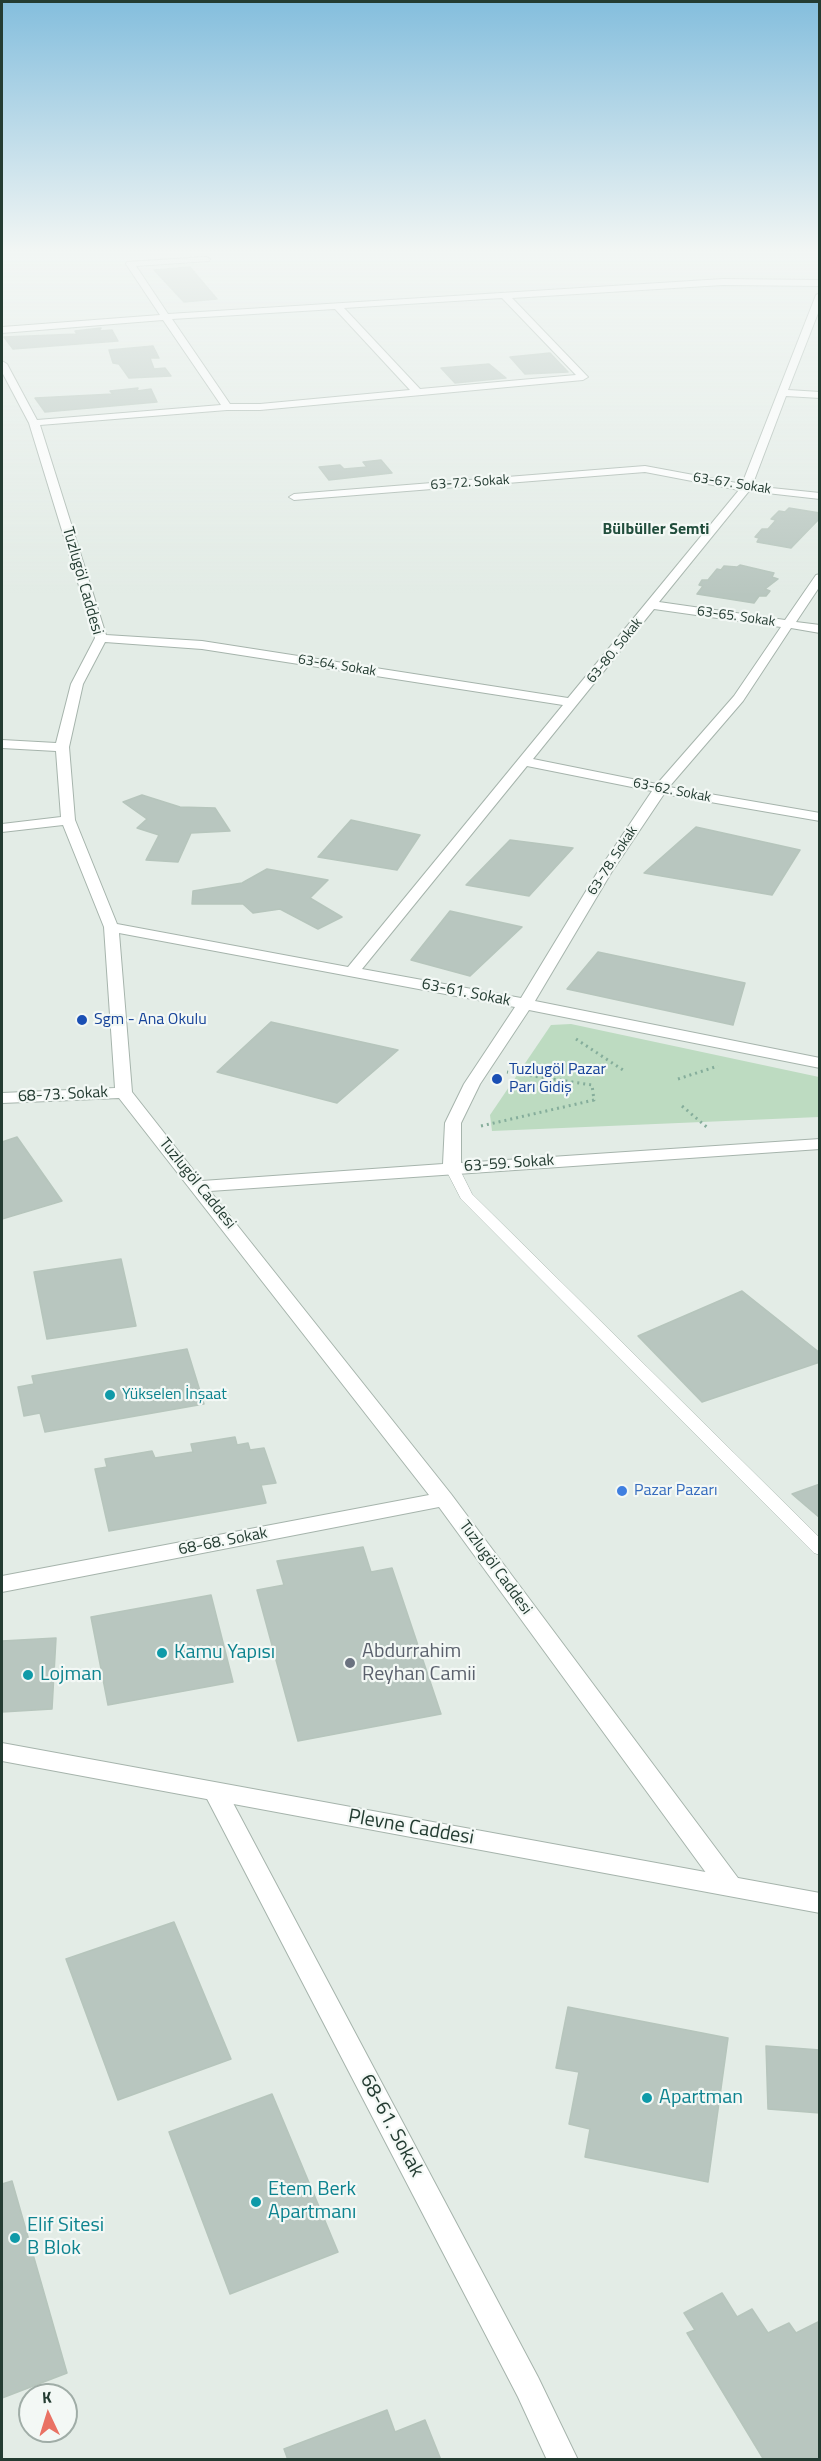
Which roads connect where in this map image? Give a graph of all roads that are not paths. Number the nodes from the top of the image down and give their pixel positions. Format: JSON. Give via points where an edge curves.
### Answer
{"nodes":[{"id":1,"x":3,"y":366,"type":"edge"},
{"id":2,"x":199,"y":366,"type":"edge"},
{"id":3,"x":393,"y":366,"type":"edge"},
{"id":4,"x":572,"y":366,"type":"edge"},
{"id":5,"x":793,"y":366,"type":"edge"},
{"id":6,"x":417,"y":392,"type":"junction"},
{"id":7,"x":782,"y":393,"type":"junction"},
{"id":8,"x":819,"y":395,"type":"edge"},
{"id":9,"x":227,"y":407,"type":"junction"},
{"id":10,"x":34,"y":423,"type":"junction"},
{"id":11,"x":645,"y":469,"type":"joint"},
{"id":12,"x":746,"y":488,"type":"junction"},
{"id":13,"x":294,"y":496,"type":"dead end"},
{"id":14,"x":819,"y":496,"type":"edge"},
{"id":15,"x":819,"y":577,"type":"edge"},
{"id":16,"x":652,"y":605,"type":"junction"},
{"id":17,"x":786,"y":624,"type":"junction"},
{"id":18,"x":819,"y":629,"type":"edge"},
{"id":19,"x":101,"y":638,"type":"junction"},
{"id":20,"x":573,"y":703,"type":"junction"},
{"id":21,"x":2,"y":744,"type":"edge"},
{"id":22,"x":62,"y":747,"type":"junction"},
{"id":23,"x":524,"y":761,"type":"junction"},
{"id":24,"x":660,"y":789,"type":"junction"},
{"id":25,"x":819,"y":817,"type":"edge"},
{"id":26,"x":68,"y":819,"type":"junction"},
{"id":27,"x":2,"y":828,"type":"edge"},
{"id":28,"x":111,"y":927,"type":"junction"},
{"id":29,"x":352,"y":972,"type":"junction"},
{"id":30,"x":525,"y":1004,"type":"junction"},
{"id":31,"x":819,"y":1063,"type":"edge"},
{"id":32,"x":124,"y":1093,"type":"junction"},
{"id":33,"x":2,"y":1098,"type":"edge"},
{"id":34,"x":819,"y":1144,"type":"edge"},
{"id":35,"x":452,"y":1168,"type":"junction"},
{"id":36,"x":199,"y":1186,"type":"junction"},
{"id":37,"x":444,"y":1499,"type":"junction"},
{"id":38,"x":819,"y":1549,"type":"edge"},
{"id":39,"x":2,"y":1584,"type":"edge"},
{"id":40,"x":2,"y":1752,"type":"edge"},
{"id":41,"x":216,"y":1793,"type":"junction"},
{"id":42,"x":729,"y":1885,"type":"junction"},
{"id":43,"x":819,"y":1904,"type":"edge"},
{"id":44,"x":563,"y":2460,"type":"edge"}],
"edges":[{"from":1,"to":10,"type":"street","name":"Tuzlugöl Caddesi"},
{"from":2,"to":9,"type":"street"},
{"from":3,"to":6,"type":"street"},
{"from":4,"to":6,"type":"street","via":[[583,377]]},
{"from":5,"to":7,"type":"street","name":"63-80. Sokak"},
{"from":6,"to":9,"type":"street"},
{"from":7,"to":8,"type":"street"},
{"from":7,"to":12,"type":"street","name":"63-80. Sokak"},
{"from":9,"to":10,"type":"street"},
{"from":10,"to":19,"type":"street","name":"Tuzlugöl Caddesi"},
{"from":11,"to":12,"type":"street","name":"63-67. Sokak"},
{"from":11,"to":13,"type":"street","name":"63-72. Sokak"},
{"from":12,"to":14,"type":"street","name":"63-67. Sokak"},
{"from":12,"to":16,"type":"street","name":"63-80. Sokak"},
{"from":15,"to":17,"type":"street","name":"63-78. Sokak"},
{"from":16,"to":17,"type":"street","name":"63-65. Sokak"},
{"from":16,"to":20,"type":"street","name":"63-80. Sokak"},
{"from":17,"to":18,"type":"street","name":"63-65. Sokak"},
{"from":17,"to":24,"type":"street","name":"63-78. Sokak","via":[[739,698]]},
{"from":19,"to":20,"type":"street","name":"63-64. Sokak","via":[[202,645]]},
{"from":19,"to":22,"type":"street","name":"Tuzlugöl Caddesi","via":[[77,684]]},
{"from":20,"to":23,"type":"street","name":"63-80. Sokak"},
{"from":21,"to":22,"type":"street"},
{"from":22,"to":26,"type":"street","name":"Tuzlugöl Caddesi"},
{"from":23,"to":24,"type":"street","name":"63-62. Sokak"},
{"from":23,"to":29,"type":"street","name":"63-80. Sokak"},
{"from":24,"to":25,"type":"street","name":"63-62. Sokak"},
{"from":24,"to":30,"type":"street","name":"63-78. Sokak"},
{"from":26,"to":27,"type":"street"},
{"from":26,"to":28,"type":"street","name":"Tuzlugöl Caddesi"},
{"from":28,"to":29,"type":"street","name":"63-61. Sokak"},
{"from":28,"to":32,"type":"street","name":"Tuzlugöl Caddesi"},
{"from":29,"to":30,"type":"street","name":"63-61. Sokak"},
{"from":30,"to":31,"type":"street","name":"63-61. Sokak"},
{"from":30,"to":35,"type":"street","name":"63-78. Sokak","via":[[453,1123]]},
{"from":32,"to":33,"type":"street","name":"68-73. Sokak"},
{"from":32,"to":36,"type":"street","name":"Tuzlugöl Caddesi"},
{"from":34,"to":35,"type":"street","name":"63-59. Sokak"},
{"from":35,"to":36,"type":"street","name":"63-59. Sokak"},
{"from":35,"to":38,"type":"lane","via":[[466,1196]]},
{"from":36,"to":37,"type":"street","name":"Tuzlugöl Caddesi"},
{"from":37,"to":39,"type":"street","name":"68-68. Sokak"},
{"from":37,"to":42,"type":"street","name":"Tuzlugöl Caddesi"},
{"from":40,"to":41,"type":"street","name":"Plevne Caddesi"},
{"from":41,"to":42,"type":"street","name":"Plevne Caddesi"},
{"from":41,"to":44,"type":"street","name":"68-61. Sokak"},
{"from":42,"to":43,"type":"street","name":"Plevne Caddesi"}]}
